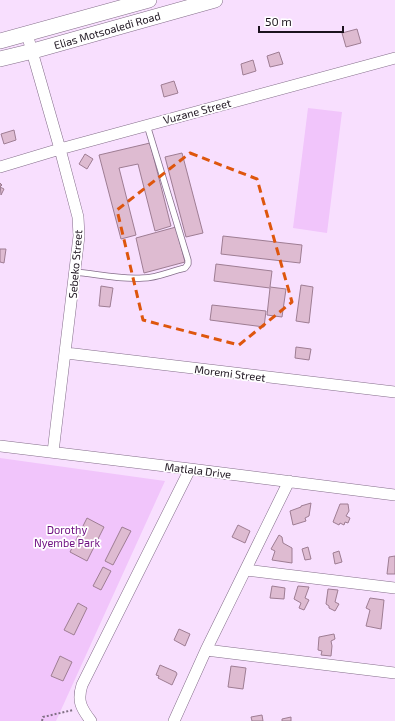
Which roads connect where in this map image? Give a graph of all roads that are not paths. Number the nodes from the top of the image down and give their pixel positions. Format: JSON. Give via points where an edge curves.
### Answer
{"nodes":[{"id":1,"x":149,"y":0,"type":"edge"},
{"id":2,"x":215,"y":0,"type":"edge"},
{"id":3,"x":27,"y":34,"type":"junction"},
{"id":4,"x":0,"y":41,"type":"edge"},
{"id":5,"x":32,"y":51,"type":"junction"},
{"id":6,"x":395,"y":58,"type":"edge"},
{"id":7,"x":0,"y":59,"type":"edge"},
{"id":8,"x":147,"y":125,"type":"junction"},
{"id":9,"x":60,"y":149,"type":"junction"},
{"id":10,"x":0,"y":166,"type":"edge"},
{"id":11,"x":75,"y":272,"type":"junction"},
{"id":12,"x":66,"y":353,"type":"junction"},
{"id":13,"x":395,"y":392,"type":"edge"},
{"id":14,"x":0,"y":446,"type":"edge"},
{"id":15,"x":53,"y":452,"type":"junction"},
{"id":16,"x":190,"y":468,"type":"junction"},
{"id":17,"x":289,"y":481,"type":"junction"},
{"id":18,"x":395,"y":495,"type":"edge"},
{"id":19,"x":246,"y":570,"type":"junction"},
{"id":20,"x":395,"y":588,"type":"edge"},
{"id":21,"x":206,"y":650,"type":"junction"},
{"id":22,"x":395,"y":673,"type":"edge"},
{"id":23,"x":90,"y":721,"type":"edge"},
{"id":24,"x":174,"y":721,"type":"edge"}],
"edges":[{"from":1,"to":3,"type":"main road","name":"Elias Motsoaledi Road"},
{"from":2,"to":5,"type":"main road","name":"Elias Motsoaledi Road"},
{"from":3,"to":4,"type":"main road","name":"Elias Motsoaledi Road"},
{"from":3,"to":5,"type":"street","name":"Sebeko Street"},
{"from":5,"to":7,"type":"main road","name":"Elias Motsoaledi Road"},
{"from":5,"to":9,"type":"street","name":"Sebeko Street"},
{"from":6,"to":8,"type":"street","name":"Vuzane Street"},
{"from":8,"to":9,"type":"street","name":"Vuzane Street"},
{"from":8,"to":11,"type":"lane","via":[[188,260],[186,266],[142,279]]},
{"from":9,"to":10,"type":"street","name":"Vuzane Street"},
{"from":9,"to":11,"type":"street","name":"Sebeko Street","via":[[79,227]]},
{"from":11,"to":12,"type":"street","name":"Sebeko Street"},
{"from":12,"to":13,"type":"street","name":"Moremi Street"},
{"from":12,"to":15,"type":"street","name":"Sebeko Street"},
{"from":14,"to":15,"type":"street","name":"Matlala Drive"},
{"from":15,"to":16,"type":"street","name":"Matlala Drive"},
{"from":16,"to":17,"type":"street","name":"Matlala Drive"},
{"from":16,"to":23,"type":"street","via":[[82,685],[79,694],[82,708]]},
{"from":17,"to":18,"type":"street","name":"Matlala Drive"},
{"from":17,"to":19,"type":"street"},
{"from":19,"to":20,"type":"street"},
{"from":19,"to":21,"type":"street"},
{"from":21,"to":22,"type":"street"},
{"from":21,"to":24,"type":"street"}]}
